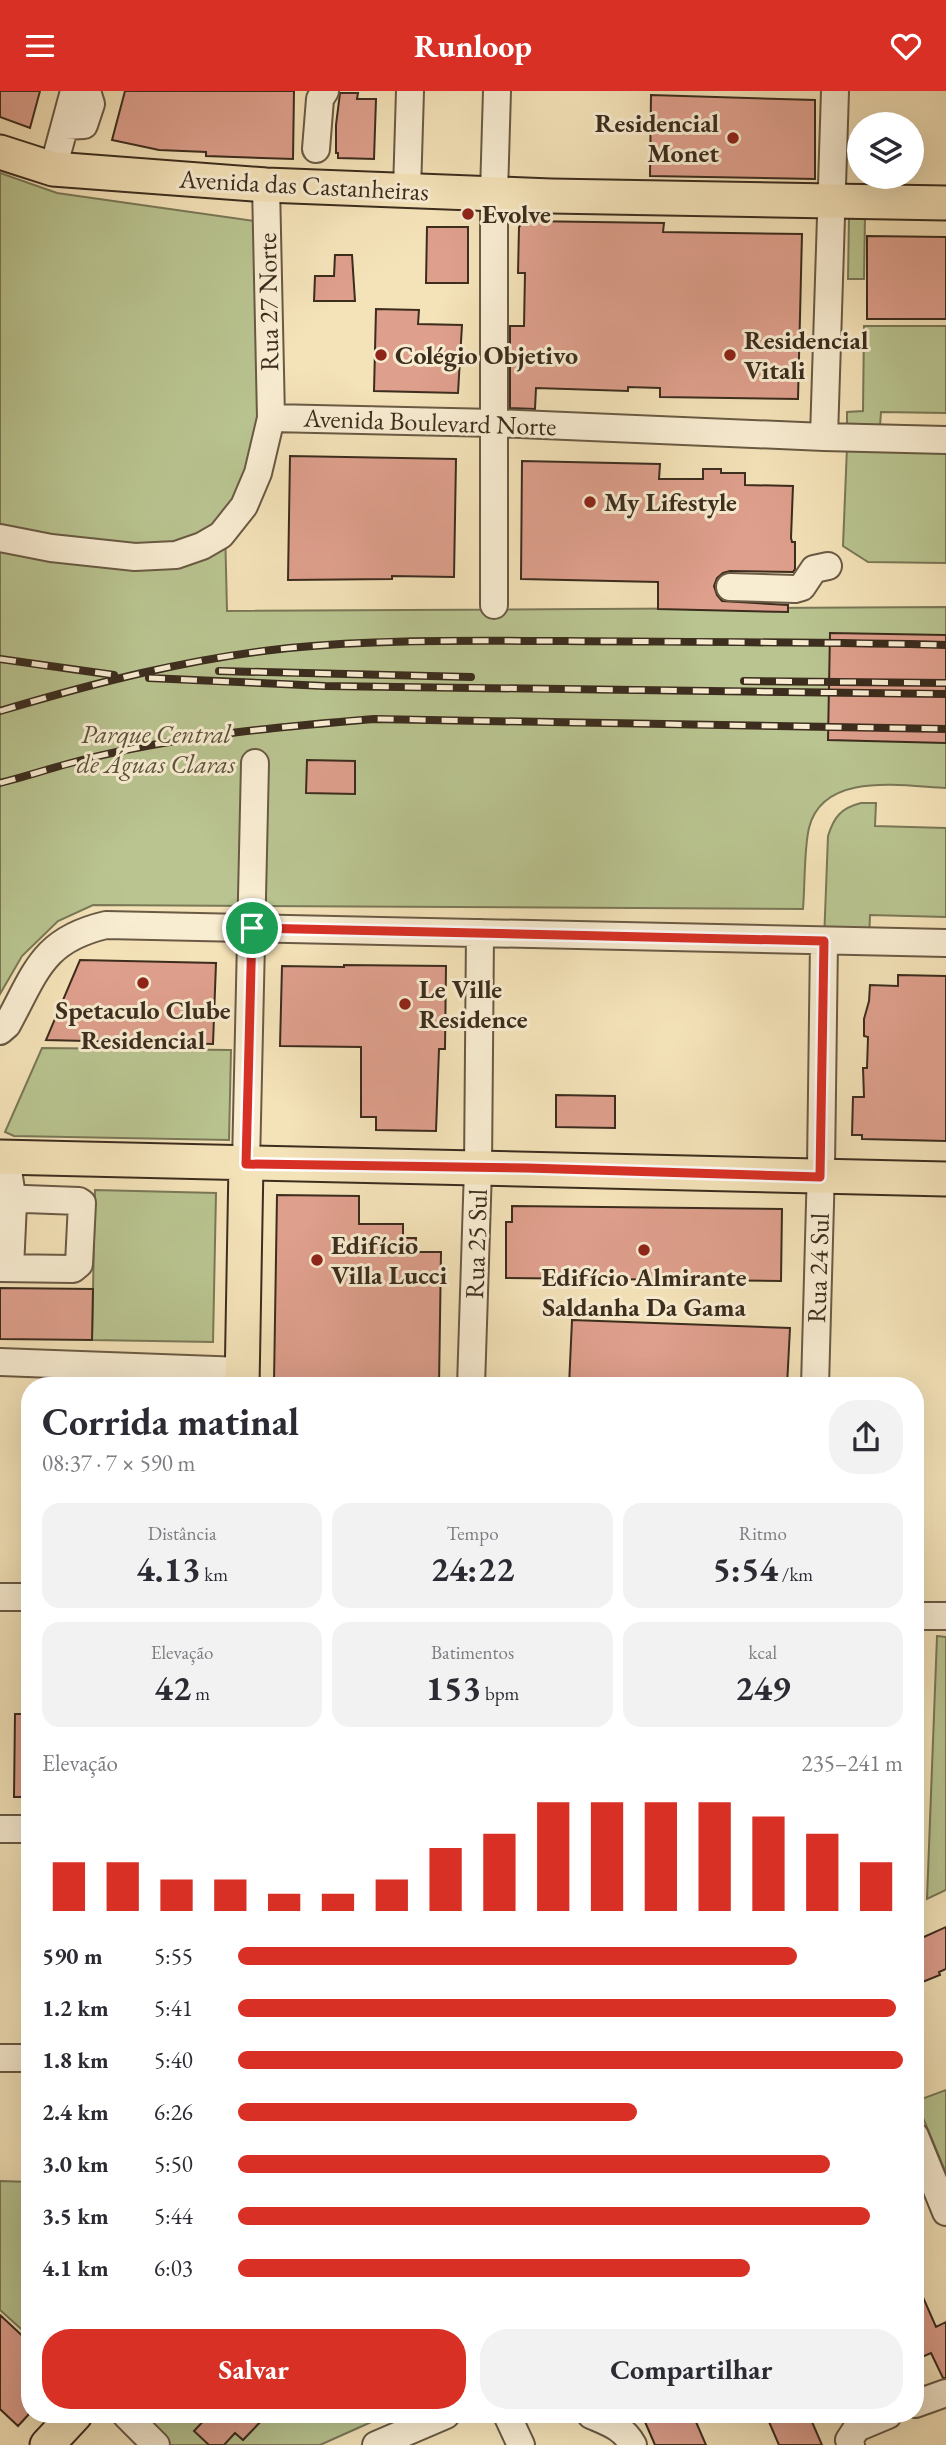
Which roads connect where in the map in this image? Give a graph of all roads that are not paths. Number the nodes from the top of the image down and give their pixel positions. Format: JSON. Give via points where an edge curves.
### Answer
{"nodes":[{"id":1,"x":75,"y":91,"type":"edge"},
{"id":2,"x":87,"y":91,"type":"edge"},
{"id":3,"x":325,"y":91,"type":"edge"},
{"id":4,"x":410,"y":91,"type":"edge"},
{"id":5,"x":497,"y":91,"type":"edge"},
{"id":6,"x":835,"y":91,"type":"edge"},
{"id":7,"x":65,"y":126,"type":"junction"},
{"id":8,"x":316,"y":149,"type":"dead end"},
{"id":9,"x":0,"y":152,"type":"edge"},
{"id":10,"x":53,"y":169,"type":"junction"},
{"id":11,"x":266,"y":185,"type":"junction"},
{"id":12,"x":407,"y":191,"type":"junction"},
{"id":13,"x":494,"y":193,"type":"junction"},
{"id":14,"x":833,"y":202,"type":"junction"},
{"id":15,"x":946,"y":204,"type":"edge"},
{"id":16,"x":271,"y":418,"type":"junction"},
{"id":17,"x":495,"y":423,"type":"junction"},
{"id":18,"x":824,"y":437,"type":"junction"},
{"id":19,"x":946,"y":440,"type":"edge"},
{"id":20,"x":0,"y":538,"type":"edge"},
{"id":21,"x":828,"y":566,"type":"dead end"},
{"id":22,"x":730,"y":587,"type":"dead end"},
{"id":23,"x":494,"y":605,"type":"dead end"},
{"id":24,"x":255,"y":763,"type":"dead end"},
{"id":25,"x":252,"y":928,"type":"junction"},
{"id":26,"x":480,"y":933,"type":"junction"},
{"id":27,"x":824,"y":941,"type":"junction"},
{"id":28,"x":946,"y":943,"type":"edge"},
{"id":29,"x":2,"y":1033,"type":"edge"},
{"id":30,"x":3,"y":1157,"type":"edge"},
{"id":31,"x":81,"y":1159,"type":"junction"},
{"id":32,"x":246,"y":1164,"type":"junction"},
{"id":33,"x":478,"y":1168,"type":"junction"},
{"id":34,"x":820,"y":1177,"type":"junction"},
{"id":35,"x":946,"y":1179,"type":"edge"},
{"id":36,"x":13,"y":1203,"type":"junction"},
{"id":37,"x":82,"y":1203,"type":"junction"},
{"id":38,"x":5,"y":1268,"type":"edge"},
{"id":39,"x":0,"y":1362,"type":"edge"},
{"id":40,"x":214,"y":1377,"type":"edge"},
{"id":41,"x":242,"y":1377,"type":"edge"},
{"id":42,"x":471,"y":1377,"type":"edge"},
{"id":43,"x":815,"y":1377,"type":"edge"},
{"id":44,"x":0,"y":1597,"type":"edge"},
{"id":45,"x":21,"y":1597,"type":"edge"},
{"id":46,"x":924,"y":1616,"type":"edge"},
{"id":47,"x":946,"y":1616,"type":"edge"},
{"id":48,"x":0,"y":1829,"type":"edge"},
{"id":49,"x":21,"y":1829,"type":"edge"},
{"id":50,"x":0,"y":2057,"type":"edge"},
{"id":51,"x":21,"y":2058,"type":"edge"},
{"id":52,"x":924,"y":2162,"type":"edge"},
{"id":53,"x":946,"y":2212,"type":"edge"},
{"id":54,"x":946,"y":2393,"type":"edge"},
{"id":55,"x":924,"y":2401,"type":"edge"},
{"id":56,"x":68,"y":2423,"type":"edge"},
{"id":57,"x":134,"y":2423,"type":"edge"},
{"id":58,"x":427,"y":2423,"type":"edge"},
{"id":59,"x":511,"y":2423,"type":"edge"},
{"id":60,"x":610,"y":2423,"type":"edge"},
{"id":61,"x":869,"y":2423,"type":"edge"},
{"id":62,"x":47,"y":2445,"type":"edge"},
{"id":63,"x":156,"y":2445,"type":"edge"},
{"id":64,"x":376,"y":2445,"type":"edge"},
{"id":65,"x":521,"y":2445,"type":"edge"},
{"id":66,"x":633,"y":2445,"type":"edge"},
{"id":67,"x":851,"y":2445,"type":"edge"}],
"edges":[{"from":1,"to":7,"type":"street"},
{"from":2,"to":7,"type":"street","via":[[91,104],[84,125]]},
{"from":3,"to":8,"type":"street","via":[[320,99]]},
{"from":4,"to":12,"type":"street"},
{"from":5,"to":13,"type":"street"},
{"from":6,"to":14,"type":"street"},
{"from":7,"to":10,"type":"street"},
{"from":9,"to":10,"type":"main road","name":"Avenida das Castanheiras"},
{"from":10,"to":11,"type":"main road","name":"Avenida das Castanheiras"},
{"from":11,"to":12,"type":"main road","name":"Avenida das Castanheiras"},
{"from":11,"to":16,"type":"street","name":"Rua 27 Norte"},
{"from":12,"to":13,"type":"main road","name":"Avenida das Castanheiras"},
{"from":13,"to":14,"type":"main road","name":"Avenida das Castanheiras"},
{"from":13,"to":17,"type":"street"},
{"from":14,"to":15,"type":"main road","name":"Avenida das Castanheiras"},
{"from":14,"to":18,"type":"street"},
{"from":16,"to":17,"type":"street","name":"Avenida Boulevard Norte"},
{"from":16,"to":20,"type":"street","name":"Avenida Boulevard Norte","via":[[258,473],[244,506],[221,534],[202,546],[176,555],[135,557]]},
{"from":17,"to":18,"type":"street","name":"Avenida Boulevard Norte"},
{"from":17,"to":23,"type":"street"},
{"from":18,"to":19,"type":"street","name":"Avenida Boulevard Norte"},
{"from":21,"to":22,"type":"street","via":[[814,569],[802,587],[795,589]]},
{"from":24,"to":25,"type":"street"},
{"from":25,"to":26,"type":"street"},
{"from":25,"to":29,"type":"street","via":[[106,925],[80,931],[57,945],[41,963]]},
{"from":25,"to":32,"type":"street"},
{"from":26,"to":27,"type":"street"},
{"from":26,"to":33,"type":"street","name":"Rua 25 Sul"},
{"from":27,"to":28,"type":"street"},
{"from":27,"to":34,"type":"street","name":"Rua 24 Sul"},
{"from":30,"to":31,"type":"main road"},
{"from":30,"to":36,"type":"street"},
{"from":31,"to":32,"type":"main road"},
{"from":31,"to":37,"type":"street"},
{"from":32,"to":33,"type":"main road"},
{"from":32,"to":41,"type":"main road"},
{"from":33,"to":34,"type":"main road"},
{"from":33,"to":42,"type":"street","name":"Rua 25 Sul"},
{"from":34,"to":35,"type":"main road"},
{"from":34,"to":43,"type":"street","name":"Rua 24 Sul"},
{"from":36,"to":37,"type":"street","via":[[25,1199]]},
{"from":36,"to":38,"type":"street"},
{"from":37,"to":38,"type":"street","via":[[76,1268]]},
{"from":39,"to":40,"type":"street"},
{"from":44,"to":45,"type":"street"},
{"from":46,"to":47,"type":"street"},
{"from":48,"to":49,"type":"street"},
{"from":50,"to":51,"type":"street"},
{"from":52,"to":53,"type":"street"},
{"from":54,"to":55,"type":"street"},
{"from":56,"to":62,"type":"main road"},
{"from":57,"to":63,"type":"street"},
{"from":58,"to":64,"type":"street"},
{"from":59,"to":65,"type":"street"},
{"from":60,"to":66,"type":"street","via":[[627,2434]]},
{"from":61,"to":67,"type":"street","via":[[857,2428],[849,2440]]}]}
